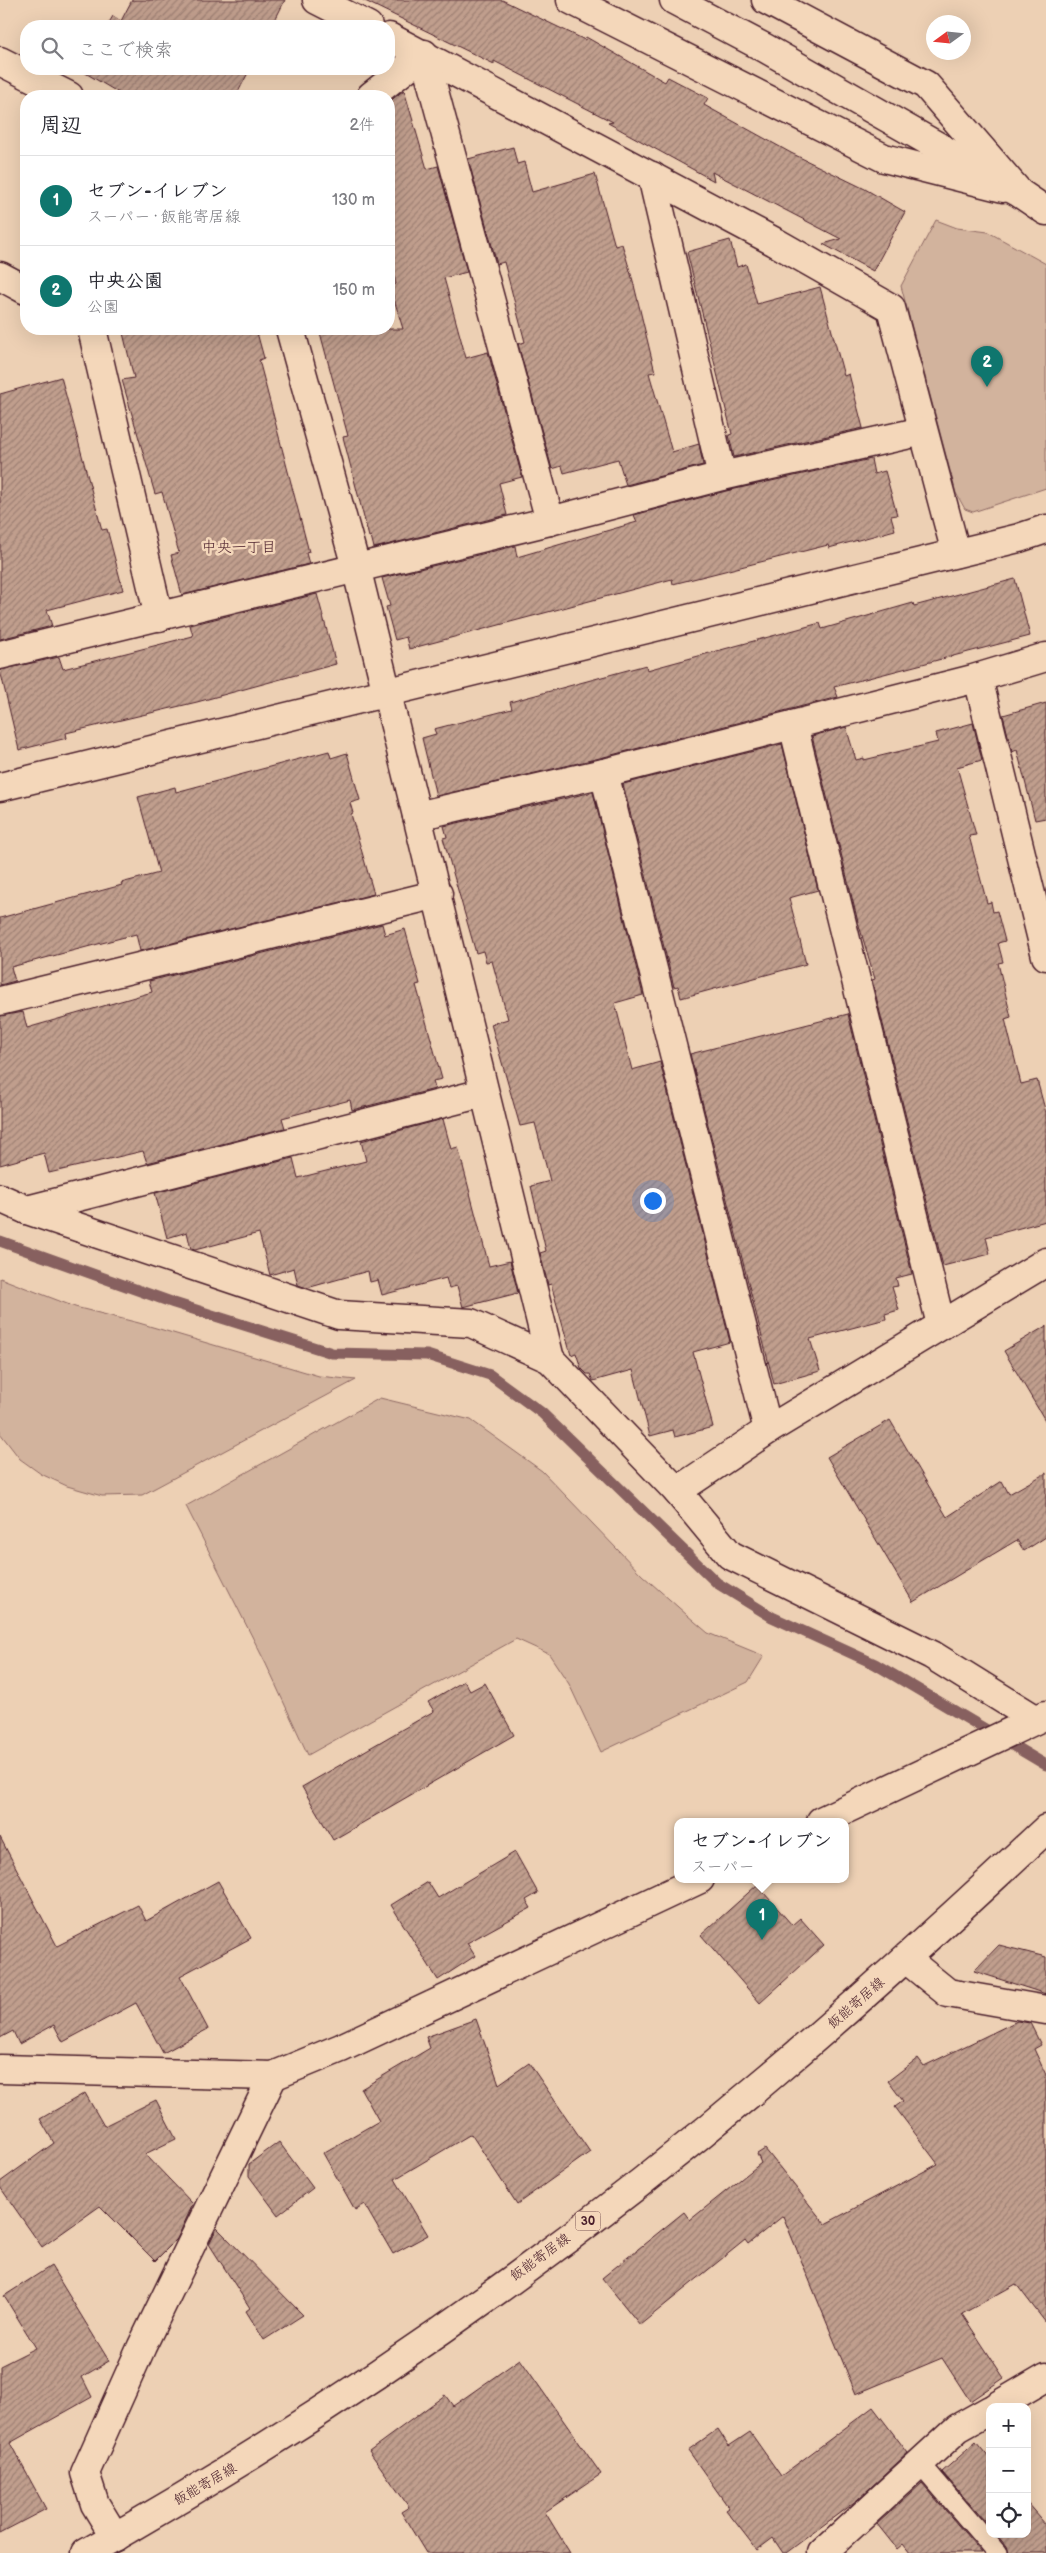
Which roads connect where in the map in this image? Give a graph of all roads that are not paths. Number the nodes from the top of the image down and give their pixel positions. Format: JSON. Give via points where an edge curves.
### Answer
{"nodes":[{"id":1,"x":317,"y":0,"type":"edge"},
{"id":2,"x":571,"y":0,"type":"edge"},
{"id":3,"x":674,"y":0,"type":"edge"},
{"id":4,"x":766,"y":0,"type":"edge"},
{"id":5,"x":356,"y":20,"type":"edge"},
{"id":6,"x":395,"y":39,"type":"edge"},
{"id":7,"x":424,"y":54,"type":"junction"},
{"id":8,"x":0,"y":61,"type":"edge"},
{"id":9,"x":20,"y":71,"type":"edge"},
{"id":10,"x":28,"y":75,"type":"edge"},
{"id":11,"x":57,"y":90,"type":"edge"},
{"id":12,"x":379,"y":90,"type":"edge"},
{"id":13,"x":652,"y":176,"type":"junction"},
{"id":14,"x":1018,"y":192,"type":"junction"},
{"id":15,"x":1046,"y":211,"type":"edge"},
{"id":16,"x":0,"y":276,"type":"edge"},
{"id":17,"x":20,"y":287,"type":"edge"},
{"id":18,"x":93,"y":335,"type":"edge"},
{"id":19,"x":292,"y":335,"type":"edge"},
{"id":20,"x":923,"y":431,"type":"junction"},
{"id":21,"x":722,"y":476,"type":"junction"},
{"id":22,"x":550,"y":521,"type":"junction"},
{"id":23,"x":1046,"y":529,"type":"edge"},
{"id":24,"x":956,"y":553,"type":"junction"},
{"id":25,"x":356,"y":567,"type":"junction"},
{"id":26,"x":159,"y":617,"type":"junction"},
{"id":27,"x":0,"y":655,"type":"edge"},
{"id":28,"x":1046,"y":657,"type":"edge"},
{"id":29,"x":978,"y":678,"type":"junction"},
{"id":30,"x":386,"y":692,"type":"junction"},
{"id":31,"x":793,"y":725,"type":"junction"},
{"id":32,"x":604,"y":773,"type":"junction"},
{"id":33,"x":0,"y":787,"type":"edge"},
{"id":34,"x":417,"y":816,"type":"junction"},
{"id":35,"x":438,"y":894,"type":"junction"},
{"id":36,"x":1046,"y":956,"type":"edge"},
{"id":37,"x":0,"y":1001,"type":"edge"},
{"id":38,"x":483,"y":1093,"type":"junction"},
{"id":39,"x":0,"y":1198,"type":"edge"},
{"id":40,"x":27,"y":1210,"type":"junction"},
{"id":41,"x":1046,"y":1262,"type":"edge"},
{"id":42,"x":941,"y":1326,"type":"junction"},
{"id":43,"x":550,"y":1359,"type":"junction"},
{"id":44,"x":768,"y":1430,"type":"junction"},
{"id":45,"x":676,"y":1491,"type":"junction"},
{"id":46,"x":1041,"y":1717,"type":"edge"},
{"id":47,"x":827,"y":1818,"type":"edge"},
{"id":48,"x":1046,"y":1829,"type":"edge"},
{"id":49,"x":692,"y":1883,"type":"edge"},
{"id":50,"x":906,"y":1959,"type":"junction"},
{"id":51,"x":1046,"y":2010,"type":"edge"},
{"id":52,"x":0,"y":2069,"type":"edge"},
{"id":53,"x":272,"y":2076,"type":"junction"},
{"id":54,"x":1044,"y":2383,"type":"edge"},
{"id":55,"x":1003,"y":2403,"type":"edge"},
{"id":56,"x":986,"y":2412,"type":"edge"},
{"id":57,"x":919,"y":2462,"type":"junction"},
{"id":58,"x":115,"y":2537,"type":"junction"},
{"id":59,"x":86,"y":2553,"type":"edge"},
{"id":60,"x":822,"y":2553,"type":"edge"},
{"id":61,"x":997,"y":2553,"type":"edge"}],
"edges":[{"from":1,"to":5,"type":"street"},
{"from":2,"to":14,"type":"street","via":[[884,158]]},
{"from":3,"to":14,"type":"street"},
{"from":4,"to":14,"type":"street","via":[[926,85]]},
{"from":6,"to":7,"type":"street"},
{"from":7,"to":12,"type":"street"},
{"from":7,"to":13,"type":"street"},
{"from":7,"to":22,"type":"street"},
{"from":8,"to":9,"type":"street"},
{"from":10,"to":11,"type":"street"},
{"from":13,"to":20,"type":"street","via":[[891,308]]},
{"from":13,"to":21,"type":"street"},
{"from":14,"to":15,"type":"street"},
{"from":16,"to":17,"type":"street"},
{"from":18,"to":26,"type":"street"},
{"from":19,"to":25,"type":"street"},
{"from":20,"to":21,"type":"street"},
{"from":20,"to":24,"type":"street"},
{"from":21,"to":22,"type":"street"},
{"from":22,"to":25,"type":"street"},
{"from":23,"to":24,"type":"street"},
{"from":24,"to":30,"type":"street"},
{"from":25,"to":26,"type":"street"},
{"from":25,"to":30,"type":"street"},
{"from":26,"to":27,"type":"street"},
{"from":28,"to":29,"type":"street"},
{"from":29,"to":31,"type":"street"},
{"from":29,"to":36,"type":"street"},
{"from":30,"to":33,"type":"street"},
{"from":30,"to":34,"type":"street"},
{"from":31,"to":32,"type":"street"},
{"from":31,"to":42,"type":"street"},
{"from":32,"to":34,"type":"street"},
{"from":32,"to":44,"type":"street"},
{"from":34,"to":35,"type":"street"},
{"from":35,"to":37,"type":"street"},
{"from":35,"to":38,"type":"street"},
{"from":38,"to":40,"type":"street"},
{"from":38,"to":43,"type":"street"},
{"from":39,"to":40,"type":"street"},
{"from":40,"to":43,"type":"street","via":[[339,1315],[471,1323]]},
{"from":41,"to":42,"type":"street"},
{"from":42,"to":44,"type":"street"},
{"from":43,"to":45,"type":"street"},
{"from":44,"to":45,"type":"street"},
{"from":45,"to":46,"type":"street","via":[[730,1555],[932,1655]]},
{"from":46,"to":47,"type":"street"},
{"from":48,"to":50,"type":"street","name":"飯能寄居線","number":"30"},
{"from":49,"to":53,"type":"street","via":[[341,2048]]},
{"from":50,"to":51,"type":"street","via":[[948,1993]]},
{"from":50,"to":58,"type":"street","name":"飯能寄居線","number":"30","via":[[770,2078],[613,2203],[469,2309],[246,2459]]},
{"from":52,"to":53,"type":"street"},
{"from":53,"to":58,"type":"street","via":[[142,2346],[85,2473],[95,2504]]},
{"from":54,"to":55,"type":"street"},
{"from":56,"to":57,"type":"street","via":[[958,2428]]},
{"from":57,"to":60,"type":"street"},
{"from":57,"to":61,"type":"lane"},
{"from":58,"to":59,"type":"street","name":"飯能寄居線","number":"30"}]}
